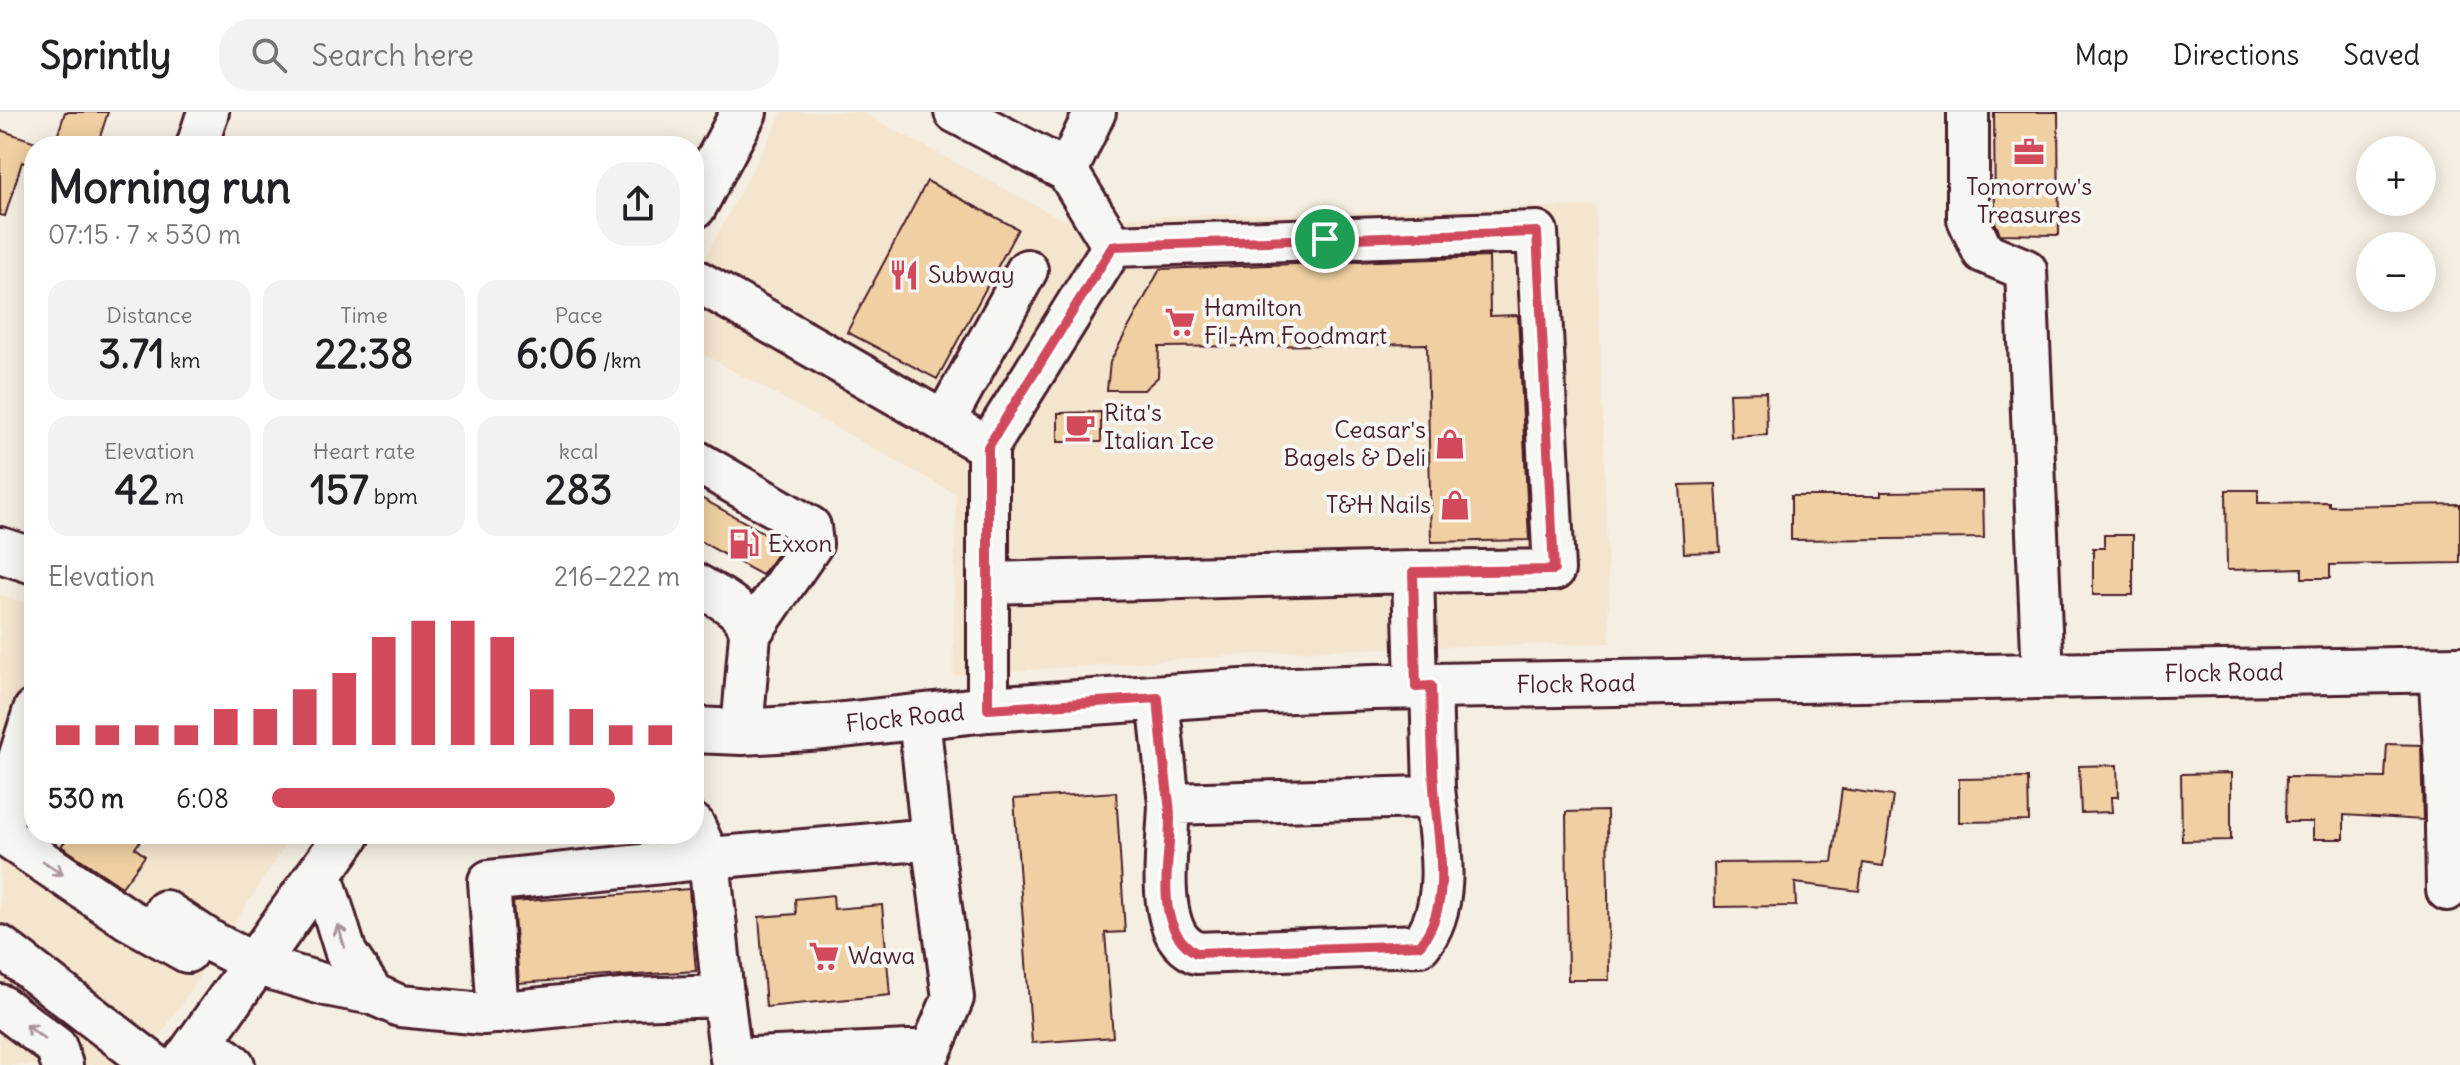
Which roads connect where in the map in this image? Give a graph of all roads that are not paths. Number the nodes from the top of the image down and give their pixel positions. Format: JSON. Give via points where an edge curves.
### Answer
{"nodes":[{"id":1,"x":208,"y":112,"type":"edge"},
{"id":2,"x":744,"y":112,"type":"edge"},
{"id":3,"x":955,"y":112,"type":"edge"},
{"id":4,"x":1095,"y":112,"type":"edge"},
{"id":5,"x":1968,"y":112,"type":"edge"},
{"id":6,"x":200,"y":136,"type":"edge"},
{"id":7,"x":1067,"y":171,"type":"junction"},
{"id":8,"x":704,"y":187,"type":"edge"},
{"id":9,"x":1113,"y":246,"type":"junction"},
{"id":10,"x":1027,"y":270,"type":"dead end"},
{"id":11,"x":704,"y":285,"type":"edge"},
{"id":12,"x":944,"y":422,"type":"junction"},
{"id":13,"x":988,"y":447,"type":"junction"},
{"id":14,"x":704,"y":464,"type":"edge"},
{"id":15,"x":0,"y":550,"type":"edge"},
{"id":16,"x":24,"y":558,"type":"edge"},
{"id":17,"x":1413,"y":572,"type":"junction"},
{"id":18,"x":988,"y":583,"type":"junction"},
{"id":19,"x":704,"y":589,"type":"edge"},
{"id":20,"x":750,"y":634,"type":"junction"},
{"id":21,"x":2450,"y":669,"type":"edge"},
{"id":22,"x":2043,"y":676,"type":"junction"},
{"id":23,"x":1424,"y":687,"type":"junction"},
{"id":24,"x":1158,"y":698,"type":"junction"},
{"id":25,"x":988,"y":709,"type":"junction"},
{"id":26,"x":919,"y":718,"type":"junction"},
{"id":27,"x":704,"y":730,"type":"edge"},
{"id":28,"x":742,"y":732,"type":"junction"},
{"id":29,"x":24,"y":742,"type":"edge"},
{"id":30,"x":1434,"y":788,"type":"junction"},
{"id":31,"x":1169,"y":804,"type":"junction"},
{"id":32,"x":1,"y":836,"type":"edge"},
{"id":33,"x":932,"y":839,"type":"junction"},
{"id":34,"x":704,"y":841,"type":"edge"},
{"id":35,"x":341,"y":844,"type":"edge"},
{"id":36,"x":685,"y":844,"type":"edge"},
{"id":37,"x":701,"y":844,"type":"edge"},
{"id":38,"x":321,"y":872,"type":"junction"},
{"id":39,"x":2447,"y":890,"type":"dead end"},
{"id":40,"x":165,"y":911,"type":"dead end"},
{"id":41,"x":0,"y":946,"type":"edge"},
{"id":42,"x":249,"y":973,"type":"junction"},
{"id":43,"x":373,"y":994,"type":"junction"},
{"id":44,"x":723,"y":995,"type":"junction"},
{"id":45,"x":0,"y":1005,"type":"edge"},
{"id":46,"x":498,"y":1013,"type":"junction"},
{"id":47,"x":206,"y":1057,"type":"edge"},
{"id":48,"x":62,"y":1065,"type":"edge"},
{"id":49,"x":155,"y":1065,"type":"edge"}],
"edges":[{"from":1,"to":6,"type":"street"},
{"from":2,"to":8,"type":"main road"},
{"from":3,"to":7,"type":"street"},
{"from":4,"to":7,"type":"street"},
{"from":5,"to":22,"type":"street","via":[[1968,219],[1983,252],[2026,270]]},
{"from":7,"to":9,"type":"street"},
{"from":9,"to":13,"type":"street"},
{"from":9,"to":17,"type":"street","via":[[1537,232],[1554,570]]},
{"from":10,"to":12,"type":"street"},
{"from":11,"to":12,"type":"street"},
{"from":12,"to":13,"type":"street"},
{"from":13,"to":18,"type":"street"},
{"from":14,"to":20,"type":"street","via":[[810,527],[812,544]]},
{"from":15,"to":16,"type":"main road"},
{"from":17,"to":18,"type":"street"},
{"from":17,"to":23,"type":"street"},
{"from":18,"to":25,"type":"street"},
{"from":19,"to":20,"type":"street","via":[[738,611]]},
{"from":20,"to":28,"type":"street"},
{"from":21,"to":22,"type":"main road","name":"Flock Road"},
{"from":21,"to":39,"type":"street"},
{"from":22,"to":23,"type":"main road","name":"Flock Road"},
{"from":23,"to":24,"type":"main road","name":"Flock Road"},
{"from":23,"to":30,"type":"street"},
{"from":24,"to":25,"type":"main road","name":"Flock Road"},
{"from":24,"to":31,"type":"street"},
{"from":25,"to":26,"type":"main road","name":"Flock Road"},
{"from":26,"to":28,"type":"main road","name":"Flock Road"},
{"from":26,"to":33,"type":"street"},
{"from":27,"to":28,"type":"main road","name":"Flock Road"},
{"from":29,"to":32,"type":"street"},
{"from":30,"to":31,"type":"street","via":[[1426,797]]},
{"from":30,"to":31,"type":"street","via":[[1441,889],[1431,930],[1420,945],[1196,953],[1176,935],[1167,900]]},
{"from":32,"to":42,"type":"street","one_way":true,"via":[[128,919]]},
{"from":33,"to":34,"type":"street"},
{"from":33,"to":44,"type":"street","via":[[953,998],[931,1050],[731,1059]]},
{"from":35,"to":38,"type":"main road"},
{"from":36,"to":46,"type":"street","via":[[489,881]]},
{"from":37,"to":44,"type":"street"},
{"from":38,"to":42,"type":"main road"},
{"from":43,"to":38,"type":"street","one_way":true,"via":[[346,953]]},
{"from":40,"to":42,"type":"street"},
{"from":41,"to":49,"type":"street"},
{"from":42,"to":43,"type":"street"},
{"from":42,"to":47,"type":"main road"},
{"from":43,"to":46,"type":"street","via":[[400,1006]]},
{"from":44,"to":46,"type":"street"},
{"from":48,"to":45,"type":"street","one_way":true,"via":[[56,1047]]}]}
